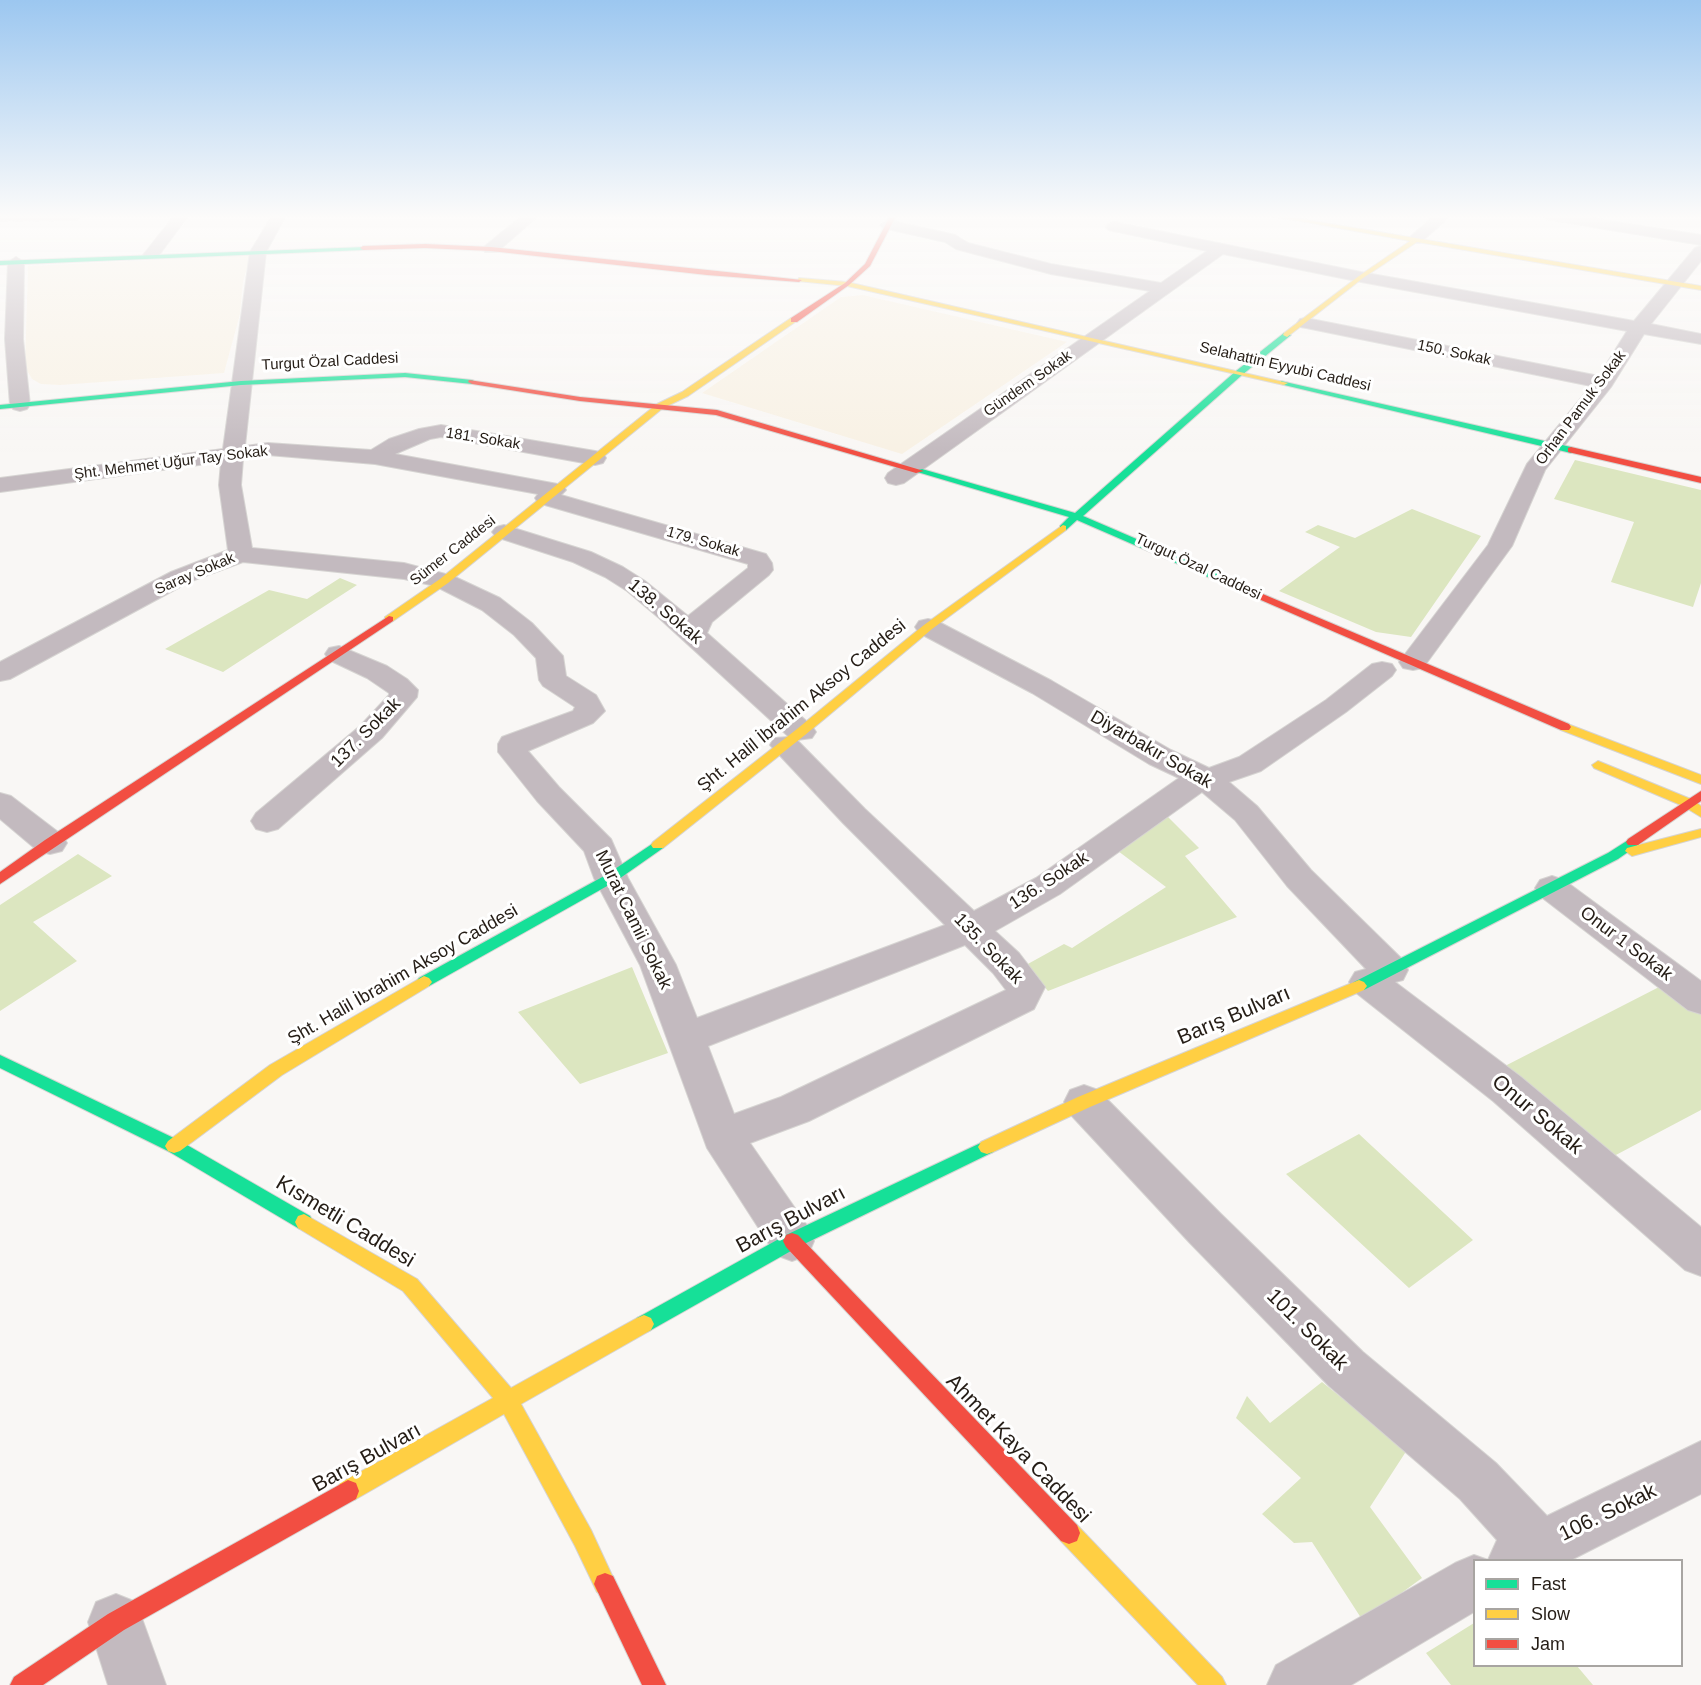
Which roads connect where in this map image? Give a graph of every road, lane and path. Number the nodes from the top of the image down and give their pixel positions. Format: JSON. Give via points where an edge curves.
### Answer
{"nodes":[{"id":1,"x":253,"y":295,"type":"edge"},
{"id":2,"x":831,"y":295,"type":"edge"},
{"id":3,"x":895,"y":295,"type":"edge"},
{"id":4,"x":1156,"y":295,"type":"edge"},
{"id":5,"x":1340,"y":295,"type":"edge"},
{"id":6,"x":1459,"y":295,"type":"edge"},
{"id":7,"x":1664,"y":295,"type":"edge"},
{"id":8,"x":7,"y":296,"type":"edge"},
{"id":9,"x":1306,"y":323,"type":"junction"},
{"id":10,"x":1639,"y":327,"type":"junction"},
{"id":11,"x":1093,"y":338,"type":"junction"},
{"id":12,"x":1701,"y":339,"type":"edge"},
{"id":13,"x":1239,"y":374,"type":"junction"},
{"id":14,"x":242,"y":383,"type":"junction"},
{"id":15,"x":1604,"y":383,"type":"junction"},
{"id":16,"x":20,"y":405,"type":"junction"},
{"id":17,"x":660,"y":406,"type":"junction"},
{"id":18,"x":0,"y":408,"type":"edge"},
{"id":19,"x":1554,"y":447,"type":"junction"},
{"id":20,"x":233,"y":453,"type":"junction"},
{"id":21,"x":375,"y":457,"type":"junction"},
{"id":22,"x":595,"y":458,"type":"junction"},
{"id":23,"x":903,"y":473,"type":"junction"},
{"id":24,"x":1701,"y":480,"type":"edge"},
{"id":25,"x":0,"y":485,"type":"edge"},
{"id":26,"x":551,"y":494,"type":"junction"},
{"id":27,"x":1070,"y":520,"type":"junction"},
{"id":28,"x":504,"y":532,"type":"junction"},
{"id":29,"x":241,"y":554,"type":"junction"},
{"id":30,"x":1168,"y":572,"type":"dead end"},
{"id":31,"x":444,"y":581,"type":"junction"},
{"id":32,"x":928,"y":627,"type":"junction"},
{"id":33,"x":693,"y":634,"type":"junction"},
{"id":34,"x":339,"y":654,"type":"junction"},
{"id":35,"x":4,"y":665,"type":"edge"},
{"id":36,"x":1389,"y":668,"type":"junction"},
{"id":37,"x":793,"y":739,"type":"junction"},
{"id":38,"x":1583,"y":758,"type":"dead end"},
{"id":39,"x":1205,"y":778,"type":"junction"},
{"id":40,"x":1701,"y":780,"type":"edge"},
{"id":41,"x":1701,"y":795,"type":"edge"},
{"id":42,"x":1688,"y":802,"type":"junction"},
{"id":43,"x":0,"y":803,"type":"edge"},
{"id":44,"x":1701,"y":813,"type":"edge"},
{"id":45,"x":267,"y":821,"type":"dead end"},
{"id":46,"x":1701,"y":833,"type":"edge"},
{"id":47,"x":50,"y":843,"type":"junction"},
{"id":48,"x":1613,"y":856,"type":"junction"},
{"id":49,"x":611,"y":878,"type":"junction"},
{"id":50,"x":0,"y":879,"type":"edge"},
{"id":51,"x":1552,"y":888,"type":"junction"},
{"id":52,"x":970,"y":929,"type":"junction"},
{"id":53,"x":1379,"y":976,"type":"junction"},
{"id":54,"x":1701,"y":1000,"type":"edge"},
{"id":55,"x":687,"y":1038,"type":"junction"},
{"id":56,"x":0,"y":1061,"type":"edge"},
{"id":57,"x":1084,"y":1102,"type":"junction"},
{"id":58,"x":722,"y":1136,"type":"junction"},
{"id":59,"x":174,"y":1146,"type":"junction"},
{"id":60,"x":792,"y":1241,"type":"junction"},
{"id":61,"x":1701,"y":1255,"type":"edge"},
{"id":62,"x":509,"y":1402,"type":"junction"},
{"id":63,"x":1701,"y":1467,"type":"edge"},
{"id":64,"x":1527,"y":1554,"type":"edge"},
{"id":65,"x":1473,"y":1583,"type":"edge"},
{"id":66,"x":117,"y":1622,"type":"junction"},
{"id":67,"x":22,"y":1685,"type":"edge"},
{"id":68,"x":137,"y":1685,"type":"edge"},
{"id":69,"x":654,"y":1685,"type":"edge"},
{"id":70,"x":1214,"y":1685,"type":"edge"},
{"id":71,"x":1296,"y":1685,"type":"edge"}],
"edges":[{"from":1,"to":14,"type":"street"},
{"from":2,"to":17,"type":"street","name":"Sümer Caddesi","via":[[685,394]]},
{"from":3,"to":11,"type":"street","name":"Selahattin Eyyubi Caddesi"},
{"from":4,"to":11,"type":"street","name":"Gündem Sokak"},
{"from":5,"to":9,"type":"street","name":"Şht. Halil İbrahim Aksoy Caddesi"},
{"from":6,"to":10,"type":"street"},
{"from":7,"to":10,"type":"street","name":"Orhan Pamuk Sokak"},
{"from":8,"to":16,"type":"street"},
{"from":9,"to":13,"type":"street","name":"Şht. Halil İbrahim Aksoy Caddesi"},
{"from":9,"to":15,"type":"street","name":"150. Sokak"},
{"from":10,"to":12,"type":"street"},
{"from":10,"to":15,"type":"street","name":"Orhan Pamuk Sokak"},
{"from":11,"to":13,"type":"street","name":"Selahattin Eyyubi Caddesi"},
{"from":11,"to":23,"type":"street","name":"Gündem Sokak"},
{"from":13,"to":19,"type":"street","name":"Selahattin Eyyubi Caddesi"},
{"from":13,"to":27,"type":"street","name":"Şht. Halil İbrahim Aksoy Caddesi"},
{"from":14,"to":16,"type":"street","name":"Turgut Özal Caddesi"},
{"from":14,"to":17,"type":"street","name":"Turgut Özal Caddesi","via":[[405,375]]},
{"from":14,"to":20,"type":"street"},
{"from":15,"to":19,"type":"street","name":"Orhan Pamuk Sokak"},
{"from":16,"to":18,"type":"street","name":"Turgut Özal Caddesi"},
{"from":17,"to":22,"type":"street","name":"Sümer Caddesi"},
{"from":17,"to":23,"type":"street","name":"Turgut Özal Caddesi"},
{"from":19,"to":24,"type":"street","name":"Selahattin Eyyubi Caddesi"},
{"from":19,"to":36,"type":"street","name":"Orhan Pamuk Sokak","via":[[1535,469],[1500,546]]},
{"from":20,"to":21,"type":"street","name":"Şht. Mehmet Uğur Tay Sokak","via":[[268,449]]},
{"from":20,"to":25,"type":"street","name":"Şht. Mehmet Uğur Tay Sokak"},
{"from":20,"to":29,"type":"street","via":[[230,485]]},
{"from":21,"to":22,"type":"street","name":"181. Sokak","via":[[397,444],[441,431]]},
{"from":21,"to":26,"type":"street","name":"Şht. Mehmet Uğur Tay Sokak"},
{"from":22,"to":26,"type":"street","name":"Sümer Caddesi"},
{"from":23,"to":27,"type":"street","name":"Turgut Özal Caddesi"},
{"from":26,"to":28,"type":"street","name":"Sümer Caddesi"},
{"from":26,"to":33,"type":"street","name":"179. Sokak","via":[[758,559],[760,570],[700,618]]},
{"from":27,"to":30,"type":"street","name":"Turgut Özal Caddesi"},
{"from":27,"to":32,"type":"street","name":"Şht. Halil İbrahim Aksoy Caddesi"},
{"from":27,"to":36,"type":"street","name":"Turgut Özal Caddesi"},
{"from":28,"to":31,"type":"street","name":"Sümer Caddesi"},
{"from":28,"to":33,"type":"street","name":"138. Sokak","via":[[614,572]]},
{"from":29,"to":31,"type":"street","name":"Saray Sokak","via":[[404,571]]},
{"from":29,"to":35,"type":"street","name":"Saray Sokak","via":[[180,577]]},
{"from":31,"to":34,"type":"street","name":"Sümer Caddesi"},
{"from":31,"to":49,"type":"street","name":"Murat Camii Sokak","via":[[491,604],[522,628],[549,656],[553,680],[590,707],[584,717],[513,744],[513,752],[599,847]]},
{"from":32,"to":37,"type":"street","name":"Şht. Halil İbrahim Aksoy Caddesi"},
{"from":32,"to":39,"type":"street","name":"Diyarbakır Sokak","via":[[1042,687],[1160,757]]},
{"from":33,"to":37,"type":"street","name":"138. Sokak"},
{"from":34,"to":45,"type":"street","name":"137. Sokak","via":[[397,685],[404,690],[403,697],[341,760]]},
{"from":34,"to":47,"type":"street","name":"Sümer Caddesi"},
{"from":36,"to":39,"type":"street","name":"136. Sokak","via":[[1250,764]]},
{"from":36,"to":40,"type":"street","name":"Turgut Özal Caddesi","via":[[1556,724]]},
{"from":37,"to":49,"type":"street","name":"Şht. Halil İbrahim Aksoy Caddesi","via":[[679,830]]},
{"from":37,"to":52,"type":"street","name":"135. Sokak"},
{"from":38,"to":42,"type":"street"},
{"from":39,"to":52,"type":"street","name":"136. Sokak","via":[[1187,786],[1048,886]]},
{"from":39,"to":53,"type":"street","name":"Diyarbakır Sokak","via":[[1246,813]]},
{"from":41,"to":42,"type":"street","name":"Barış Bulvarı"},
{"from":42,"to":44,"type":"street"},
{"from":42,"to":48,"type":"street","name":"Barış Bulvarı"},
{"from":43,"to":47,"type":"street"},
{"from":46,"to":48,"type":"street","name":"Barış Bulvarı"},
{"from":47,"to":50,"type":"street","name":"Sümer Caddesi"},
{"from":48,"to":51,"type":"street","name":"Barış Bulvarı"},
{"from":49,"to":55,"type":"street","name":"Murat Camii Sokak","via":[[658,965]]},
{"from":49,"to":59,"type":"street","name":"Şht. Halil İbrahim Aksoy Caddesi","via":[[460,961],[276,1070]]},
{"from":51,"to":53,"type":"street","name":"Barış Bulvarı"},
{"from":51,"to":54,"type":"street","name":"Onur 1 Sokak"},
{"from":52,"to":55,"type":"street","name":"136. Sokak"},
{"from":52,"to":58,"type":"street","name":"135. Sokak","via":[[1026,987],[1021,999],[795,1109]]},
{"from":53,"to":57,"type":"street","name":"Barış Bulvarı"},
{"from":53,"to":61,"type":"street","name":"Onur Sokak"},
{"from":55,"to":58,"type":"street","name":"Murat Camii Sokak"},
{"from":56,"to":59,"type":"street","name":"Kısmetli Caddesi"},
{"from":57,"to":60,"type":"street","name":"Barış Bulvarı"},
{"from":57,"to":64,"type":"street","name":"101. Sokak","via":[[1346,1369],[1478,1481]]},
{"from":58,"to":60,"type":"street","name":"Murat Camii Sokak"},
{"from":59,"to":62,"type":"street","name":"Kısmetli Caddesi","via":[[410,1285]]},
{"from":60,"to":62,"type":"street","name":"Barış Bulvarı"},
{"from":60,"to":70,"type":"street","name":"Ahmet Kaya Caddesi"},
{"from":62,"to":66,"type":"street","name":"Barış Bulvarı"},
{"from":62,"to":69,"type":"street","name":"Kısmetli Caddesi","via":[[583,1538]]},
{"from":63,"to":64,"type":"street","name":"106. Sokak"},
{"from":65,"to":71,"type":"street"},
{"from":66,"to":67,"type":"street","name":"Barış Bulvarı"},
{"from":66,"to":68,"type":"street"}]}
